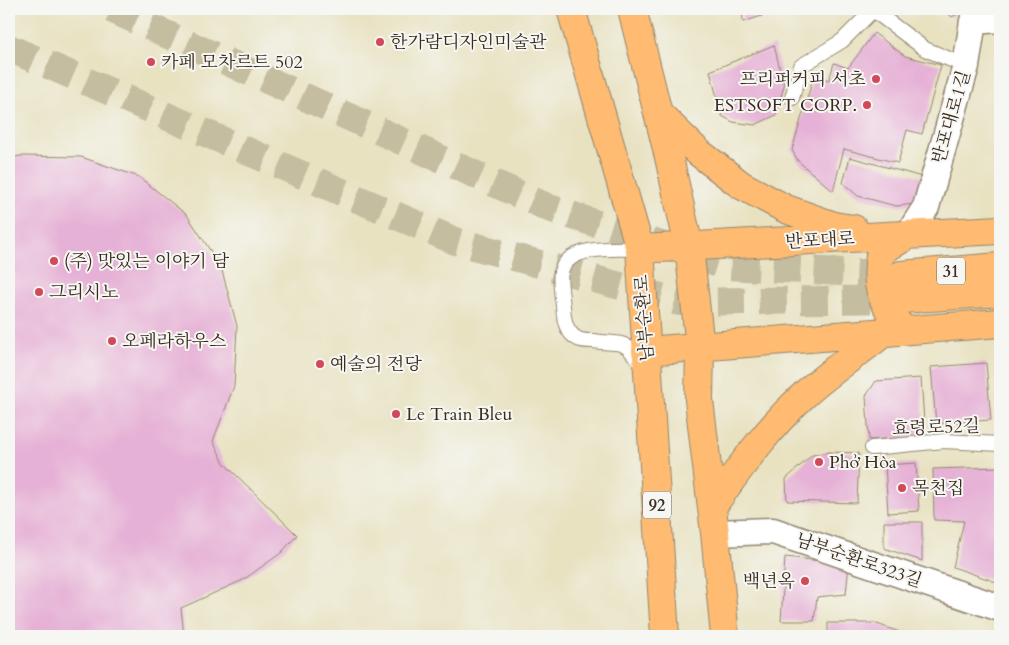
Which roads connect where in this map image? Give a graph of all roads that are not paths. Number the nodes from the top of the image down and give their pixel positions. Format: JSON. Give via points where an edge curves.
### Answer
{"nodes":[{"id":1,"x":571,"y":9,"type":"edge"},
{"id":2,"x":632,"y":9,"type":"edge"},
{"id":3,"x":1000,"y":19,"type":"edge"},
{"id":4,"x":966,"y":66,"type":"junction"},
{"id":5,"x":792,"y":98,"type":"dead end"},
{"id":6,"x":659,"y":114,"type":"junction"},
{"id":7,"x":1000,"y":230,"type":"edge"},
{"id":8,"x":908,"y":235,"type":"junction"},
{"id":9,"x":689,"y":247,"type":"junction"},
{"id":10,"x":640,"y":249,"type":"junction"},
{"id":11,"x":1000,"y":267,"type":"edge"},
{"id":12,"x":1000,"y":292,"type":"edge"},
{"id":13,"x":1000,"y":324,"type":"edge"},
{"id":14,"x":893,"y":332,"type":"junction"},
{"id":15,"x":700,"y":346,"type":"junction"},
{"id":16,"x":647,"y":363,"type":"junction"},
{"id":17,"x":1000,"y":444,"type":"edge"},
{"id":18,"x":872,"y":448,"type":"dead end"},
{"id":19,"x":712,"y":507,"type":"junction"},
{"id":20,"x":715,"y":533,"type":"junction"},
{"id":21,"x":1000,"y":608,"type":"edge"},
{"id":22,"x":665,"y":636,"type":"edge"},
{"id":23,"x":725,"y":636,"type":"edge"}],
"edges":[{"from":1,"to":10,"type":"main road","name":"남부순환로","number":"92"},
{"from":2,"to":6,"type":"main road"},
{"from":3,"to":4,"type":"street","name":"반포대로1길","via":[[973,21]]},
{"from":4,"to":5,"type":"lane","via":[[925,48],[873,10],[842,41],[801,66]]},
{"from":4,"to":8,"type":"street","name":"반포대로1길","via":[[926,207]]},
{"from":6,"to":8,"type":"main road","via":[[698,152],[741,184],[786,209],[834,226]]},
{"from":6,"to":9,"type":"main road"},
{"from":7,"to":8,"type":"main road","name":"반포대로"},
{"from":8,"to":9,"type":"main road","name":"반포대로"},
{"from":8,"to":14,"type":"main road","via":[[881,251],[879,262],[881,297]]},
{"from":9,"to":10,"type":"main road","name":"반포대로"},
{"from":9,"to":15,"type":"main road"},
{"from":10,"to":16,"type":"main road","name":"남부순환로","number":"92"},
{"from":10,"to":16,"type":"lane","via":[[591,250],[566,261],[561,272],[564,319],[568,330],[579,339],[622,343]]},
{"from":11,"to":12,"type":"main road","number":"31","via":[[902,287]]},
{"from":13,"to":14,"type":"main road"},
{"from":14,"to":15,"type":"main road"},
{"from":14,"to":19,"type":"main road","via":[[805,394],[767,433]]},
{"from":15,"to":16,"type":"main road"},
{"from":15,"to":19,"type":"main road","via":[[699,400]]},
{"from":16,"to":22,"type":"main road","name":"남부순환로","number":"92"},
{"from":17,"to":18,"type":"lane","name":"효령로52길","via":[[944,441]]},
{"from":19,"to":20,"type":"main road"},
{"from":20,"to":21,"type":"street","name":"남부순환로323길","via":[[773,532]]},
{"from":20,"to":23,"type":"main road"}]}
